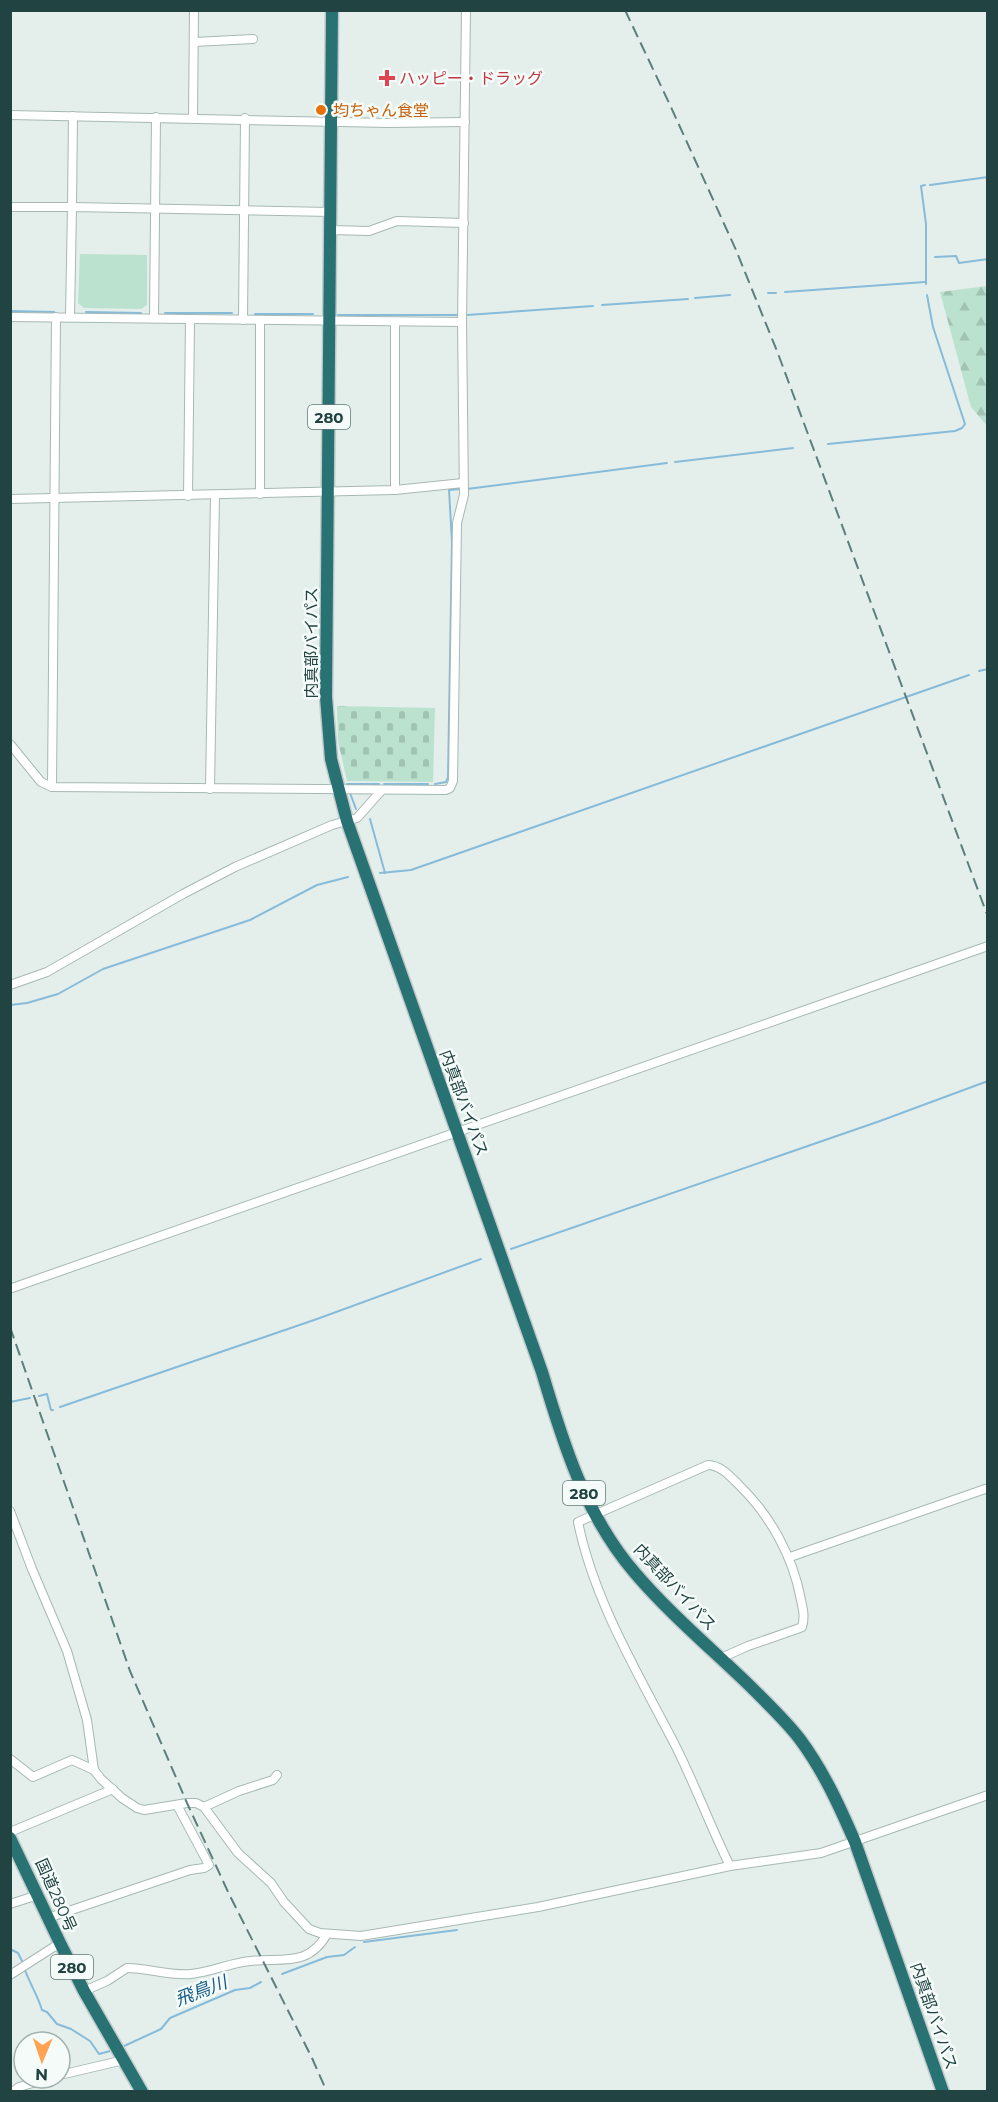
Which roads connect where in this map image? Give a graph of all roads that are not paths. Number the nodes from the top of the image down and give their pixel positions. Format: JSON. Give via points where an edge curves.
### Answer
{"nodes":[{"id":1,"x":194,"y":10,"type":"edge"},
{"id":2,"x":332,"y":10,"type":"edge"},
{"id":3,"x":466,"y":10,"type":"edge"},
{"id":4,"x":253,"y":39,"type":"dead end"},
{"id":5,"x":194,"y":42,"type":"junction"},
{"id":6,"x":10,"y":115,"type":"edge"},
{"id":7,"x":73,"y":116,"type":"junction"},
{"id":8,"x":156,"y":117,"type":"junction"},
{"id":9,"x":193,"y":117,"type":"junction"},
{"id":10,"x":244,"y":118,"type":"junction"},
{"id":11,"x":331,"y":120,"type":"junction"},
{"id":12,"x":465,"y":122,"type":"junction"},
{"id":13,"x":10,"y":207,"type":"edge"},
{"id":14,"x":72,"y":207,"type":"junction"},
{"id":15,"x":154,"y":209,"type":"junction"},
{"id":16,"x":245,"y":211,"type":"junction"},
{"id":17,"x":331,"y":212,"type":"junction"},
{"id":18,"x":464,"y":222,"type":"junction"},
{"id":19,"x":331,"y":230,"type":"junction"},
{"id":20,"x":10,"y":317,"type":"edge"},
{"id":21,"x":56,"y":317,"type":"junction"},
{"id":22,"x":70,"y":317,"type":"junction"},
{"id":23,"x":154,"y":318,"type":"junction"},
{"id":24,"x":190,"y":319,"type":"junction"},
{"id":25,"x":243,"y":320,"type":"junction"},
{"id":26,"x":260,"y":320,"type":"junction"},
{"id":27,"x":329,"y":321,"type":"junction"},
{"id":28,"x":462,"y":321,"type":"junction"},
{"id":29,"x":395,"y":322,"type":"junction"},
{"id":30,"x":464,"y":483,"type":"junction"},
{"id":31,"x":395,"y":490,"type":"junction"},
{"id":32,"x":329,"y":491,"type":"junction"},
{"id":33,"x":260,"y":494,"type":"junction"},
{"id":34,"x":215,"y":495,"type":"junction"},
{"id":35,"x":188,"y":496,"type":"junction"},
{"id":36,"x":53,"y":498,"type":"junction"},
{"id":37,"x":10,"y":499,"type":"edge"},
{"id":38,"x":10,"y":744,"type":"edge"},
{"id":39,"x":52,"y":787,"type":"junction"},
{"id":40,"x":210,"y":789,"type":"junction"},
{"id":41,"x":338,"y":790,"type":"junction"},
{"id":42,"x":381,"y":791,"type":"junction"},
{"id":43,"x":347,"y":822,"type":"junction"},
{"id":44,"x":987,"y":946,"type":"edge"},
{"id":45,"x":10,"y":985,"type":"edge"},
{"id":46,"x":457,"y":1132,"type":"junction"},
{"id":47,"x":12,"y":1288,"type":"dead end"},
{"id":48,"x":987,"y":1488,"type":"edge"},
{"id":49,"x":10,"y":1511,"type":"edge"},
{"id":50,"x":594,"y":1514,"type":"junction"},
{"id":51,"x":790,"y":1557,"type":"junction"},
{"id":52,"x":721,"y":1658,"type":"junction"},
{"id":53,"x":10,"y":1759,"type":"edge"},
{"id":54,"x":94,"y":1770,"type":"junction"},
{"id":55,"x":277,"y":1775,"type":"dead end"},
{"id":56,"x":113,"y":1790,"type":"junction"},
{"id":57,"x":987,"y":1795,"type":"edge"},
{"id":58,"x":177,"y":1805,"type":"junction"},
{"id":59,"x":204,"y":1807,"type":"junction"},
{"id":60,"x":10,"y":1832,"type":"edge"},
{"id":61,"x":10,"y":1838,"type":"edge"},
{"id":62,"x":855,"y":1842,"type":"junction"},
{"id":63,"x":730,"y":1866,"type":"junction"},
{"id":64,"x":38,"y":1895,"type":"junction"},
{"id":65,"x":10,"y":1904,"type":"edge"},
{"id":66,"x":48,"y":1918,"type":"junction"},
{"id":67,"x":327,"y":1934,"type":"junction"},
{"id":68,"x":60,"y":1943,"type":"junction"},
{"id":69,"x":10,"y":1975,"type":"edge"},
{"id":70,"x":84,"y":1991,"type":"junction"},
{"id":71,"x":124,"y":2060,"type":"junction"},
{"id":72,"x":72,"y":2072,"type":"edge"},
{"id":73,"x":142,"y":2091,"type":"edge"},
{"id":74,"x":943,"y":2091,"type":"edge"}],
"edges":[{"from":1,"to":5,"type":"street"},
{"from":2,"to":11,"type":"highway","name":"内真部バイパス","number":"280"},
{"from":3,"to":12,"type":"street"},
{"from":4,"to":5,"type":"street"},
{"from":5,"to":9,"type":"street"},
{"from":6,"to":7,"type":"street"},
{"from":7,"to":8,"type":"street"},
{"from":7,"to":14,"type":"street"},
{"from":8,"to":9,"type":"street"},
{"from":8,"to":15,"type":"street"},
{"from":9,"to":10,"type":"street"},
{"from":10,"to":11,"type":"street"},
{"from":10,"to":16,"type":"street"},
{"from":11,"to":12,"type":"street"},
{"from":11,"to":17,"type":"highway","name":"内真部バイパス","number":"280"},
{"from":12,"to":18,"type":"street"},
{"from":13,"to":14,"type":"street"},
{"from":14,"to":15,"type":"street"},
{"from":14,"to":22,"type":"street"},
{"from":15,"to":16,"type":"street"},
{"from":15,"to":23,"type":"street"},
{"from":16,"to":17,"type":"street"},
{"from":16,"to":25,"type":"street"},
{"from":17,"to":19,"type":"highway","name":"内真部バイパス","number":"280"},
{"from":18,"to":19,"type":"street","via":[[397,221],[369,231]]},
{"from":18,"to":28,"type":"street"},
{"from":19,"to":27,"type":"highway","name":"内真部バイパス","number":"280"},
{"from":20,"to":21,"type":"street"},
{"from":21,"to":22,"type":"street"},
{"from":21,"to":36,"type":"street"},
{"from":22,"to":23,"type":"street"},
{"from":23,"to":24,"type":"street"},
{"from":24,"to":25,"type":"street"},
{"from":24,"to":35,"type":"street"},
{"from":25,"to":26,"type":"street"},
{"from":26,"to":27,"type":"street"},
{"from":26,"to":33,"type":"street"},
{"from":27,"to":29,"type":"street"},
{"from":27,"to":32,"type":"highway","name":"内真部バイパス","number":"280"},
{"from":28,"to":29,"type":"street"},
{"from":28,"to":30,"type":"street"},
{"from":29,"to":31,"type":"street"},
{"from":30,"to":31,"type":"street"},
{"from":30,"to":42,"type":"street","via":[[457,523],[453,781],[446,790]]},
{"from":31,"to":32,"type":"street"},
{"from":32,"to":33,"type":"street"},
{"from":32,"to":41,"type":"highway","name":"内真部バイパス","number":"280","via":[[326,697]]},
{"from":33,"to":34,"type":"street"},
{"from":34,"to":35,"type":"street"},
{"from":34,"to":40,"type":"street"},
{"from":35,"to":36,"type":"street"},
{"from":36,"to":37,"type":"street"},
{"from":36,"to":39,"type":"street"},
{"from":38,"to":39,"type":"street","via":[[41,782]]},
{"from":39,"to":40,"type":"street"},
{"from":40,"to":41,"type":"street"},
{"from":41,"to":42,"type":"street"},
{"from":41,"to":43,"type":"highway","name":"内真部バイパス","number":"280"},
{"from":42,"to":43,"type":"street","via":[[357,818]]},
{"from":43,"to":45,"type":"street","via":[[235,867],[47,972]]},
{"from":43,"to":46,"type":"highway","name":"内真部バイパス","number":"280"},
{"from":44,"to":46,"type":"street"},
{"from":46,"to":47,"type":"street"},
{"from":46,"to":50,"type":"highway","name":"内真部バイパス","number":"280","via":[[562,1438]]},
{"from":48,"to":51,"type":"street"},
{"from":49,"to":54,"type":"street","via":[[67,1651],[87,1720]]},
{"from":50,"to":51,"type":"street","via":[[698,1468],[714,1465],[754,1500]]},
{"from":50,"to":52,"type":"highway","name":"内真部バイパス","number":"280","via":[[634,1572]]},
{"from":50,"to":63,"type":"street","via":[[578,1522],[583,1549],[611,1619]]},
{"from":51,"to":52,"type":"street","via":[[800,1590],[802,1627]]},
{"from":52,"to":62,"type":"highway","name":"内真部バイパス","number":"280","via":[[797,1736],[823,1774]]},
{"from":53,"to":54,"type":"street","via":[[33,1777],[72,1760]]},
{"from":54,"to":56,"type":"street"},
{"from":55,"to":59,"type":"street"},
{"from":56,"to":58,"type":"street","via":[[144,1810]]},
{"from":56,"to":60,"type":"street"},
{"from":57,"to":62,"type":"street"},
{"from":58,"to":59,"type":"street","via":[[196,1803]]},
{"from":58,"to":66,"type":"street","via":[[209,1865]]},
{"from":59,"to":67,"type":"street","via":[[238,1853],[309,1929]]},
{"from":61,"to":64,"type":"highway","name":"国道280号","number":"280"},
{"from":62,"to":63,"type":"street","via":[[821,1852]]},
{"from":62,"to":74,"type":"highway","name":"内真部バイパス","number":"280"},
{"from":63,"to":67,"type":"street","via":[[538,1907],[361,1936]]},
{"from":64,"to":65,"type":"street"},
{"from":64,"to":66,"type":"highway","name":"国道280号","number":"280"},
{"from":66,"to":68,"type":"highway","name":"国道280号","number":"280"},
{"from":67,"to":70,"type":"street","via":[[322,1943],[300,1958],[251,1961],[191,1974],[127,1968]]},
{"from":68,"to":69,"type":"street"},
{"from":68,"to":70,"type":"highway","name":"国道280号","number":"280"},
{"from":70,"to":71,"type":"highway","name":"国道280号","number":"280"},
{"from":71,"to":72,"type":"street"},
{"from":71,"to":73,"type":"highway","name":"国道280号","number":"280"}]}
